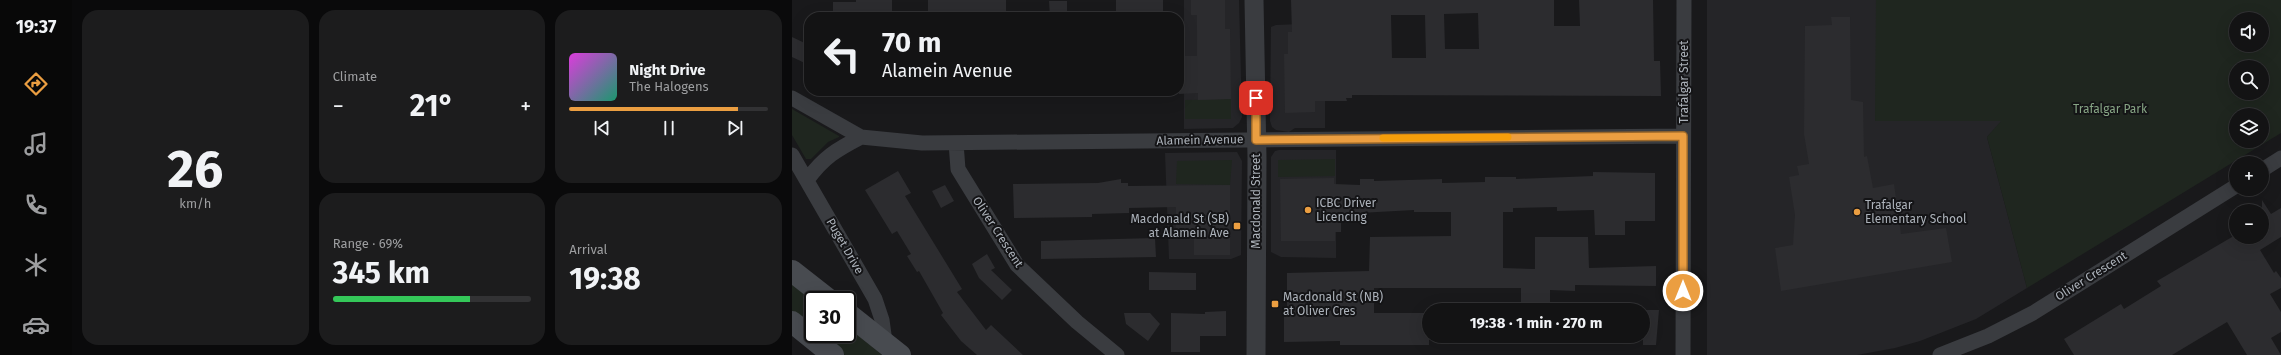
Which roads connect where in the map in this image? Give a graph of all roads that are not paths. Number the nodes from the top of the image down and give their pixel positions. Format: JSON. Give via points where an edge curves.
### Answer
{"nodes":[{"id":1,"x":1254,"y":0,"type":"edge"},
{"id":2,"x":1684,"y":0,"type":"edge"},
{"id":3,"x":792,"y":98,"type":"edge"},
{"id":4,"x":1683,"y":136,"type":"junction"},
{"id":5,"x":862,"y":137,"type":"junction"},
{"id":6,"x":1256,"y":140,"type":"junction"},
{"id":7,"x":956,"y":143,"type":"junction"},
{"id":8,"x":792,"y":155,"type":"edge"},
{"id":9,"x":2281,"y":158,"type":"edge"},
{"id":10,"x":2269,"y":166,"type":"edge"},
{"id":11,"x":807,"y":180,"type":"junction"},
{"id":12,"x":2229,"y":190,"type":"edge"},
{"id":13,"x":792,"y":271,"type":"edge"},
{"id":14,"x":818,"y":291,"type":"edge"},
{"id":15,"x":856,"y":321,"type":"edge"},
{"id":16,"x":792,"y":322,"type":"edge"},
{"id":17,"x":893,"y":349,"type":"edge"},
{"id":18,"x":833,"y":355,"type":"edge"},
{"id":19,"x":1117,"y":355,"type":"edge"},
{"id":20,"x":1256,"y":355,"type":"edge"},
{"id":21,"x":1682,"y":355,"type":"edge"},
{"id":22,"x":1940,"y":355,"type":"edge"}],
"edges":[{"from":1,"to":6,"type":"street","name":"Macdonald Street"},
{"from":2,"to":4,"type":"street","name":"Trafalgar Street"},
{"from":3,"to":5,"type":"street","name":"Alamein Avenue"},
{"from":4,"to":6,"type":"street","name":"Alamein Avenue"},
{"from":4,"to":21,"type":"street","name":"Trafalgar Street"},
{"from":5,"to":7,"type":"street","name":"Alamein Avenue","via":[[922,143]]},
{"from":5,"to":11,"type":"street","via":[[820,162]]},
{"from":6,"to":7,"type":"street","name":"Alamein Avenue"},
{"from":6,"to":20,"type":"street","name":"Macdonald Street"},
{"from":7,"to":19,"type":"street","name":"Oliver Crescent","via":[[958,169],[1017,265],[1077,322]]},
{"from":8,"to":11,"type":"street","name":"Puget Drive"},
{"from":9,"to":10,"type":"street"},
{"from":11,"to":17,"type":"street","name":"Puget Drive","via":[[875,299]]},
{"from":12,"to":22,"type":"street","name":"Oliver Crescent","via":[[2033,312],[1988,336]]},
{"from":13,"to":14,"type":"main road"},
{"from":15,"to":17,"type":"main road"},
{"from":16,"to":18,"type":"main road"}]}
